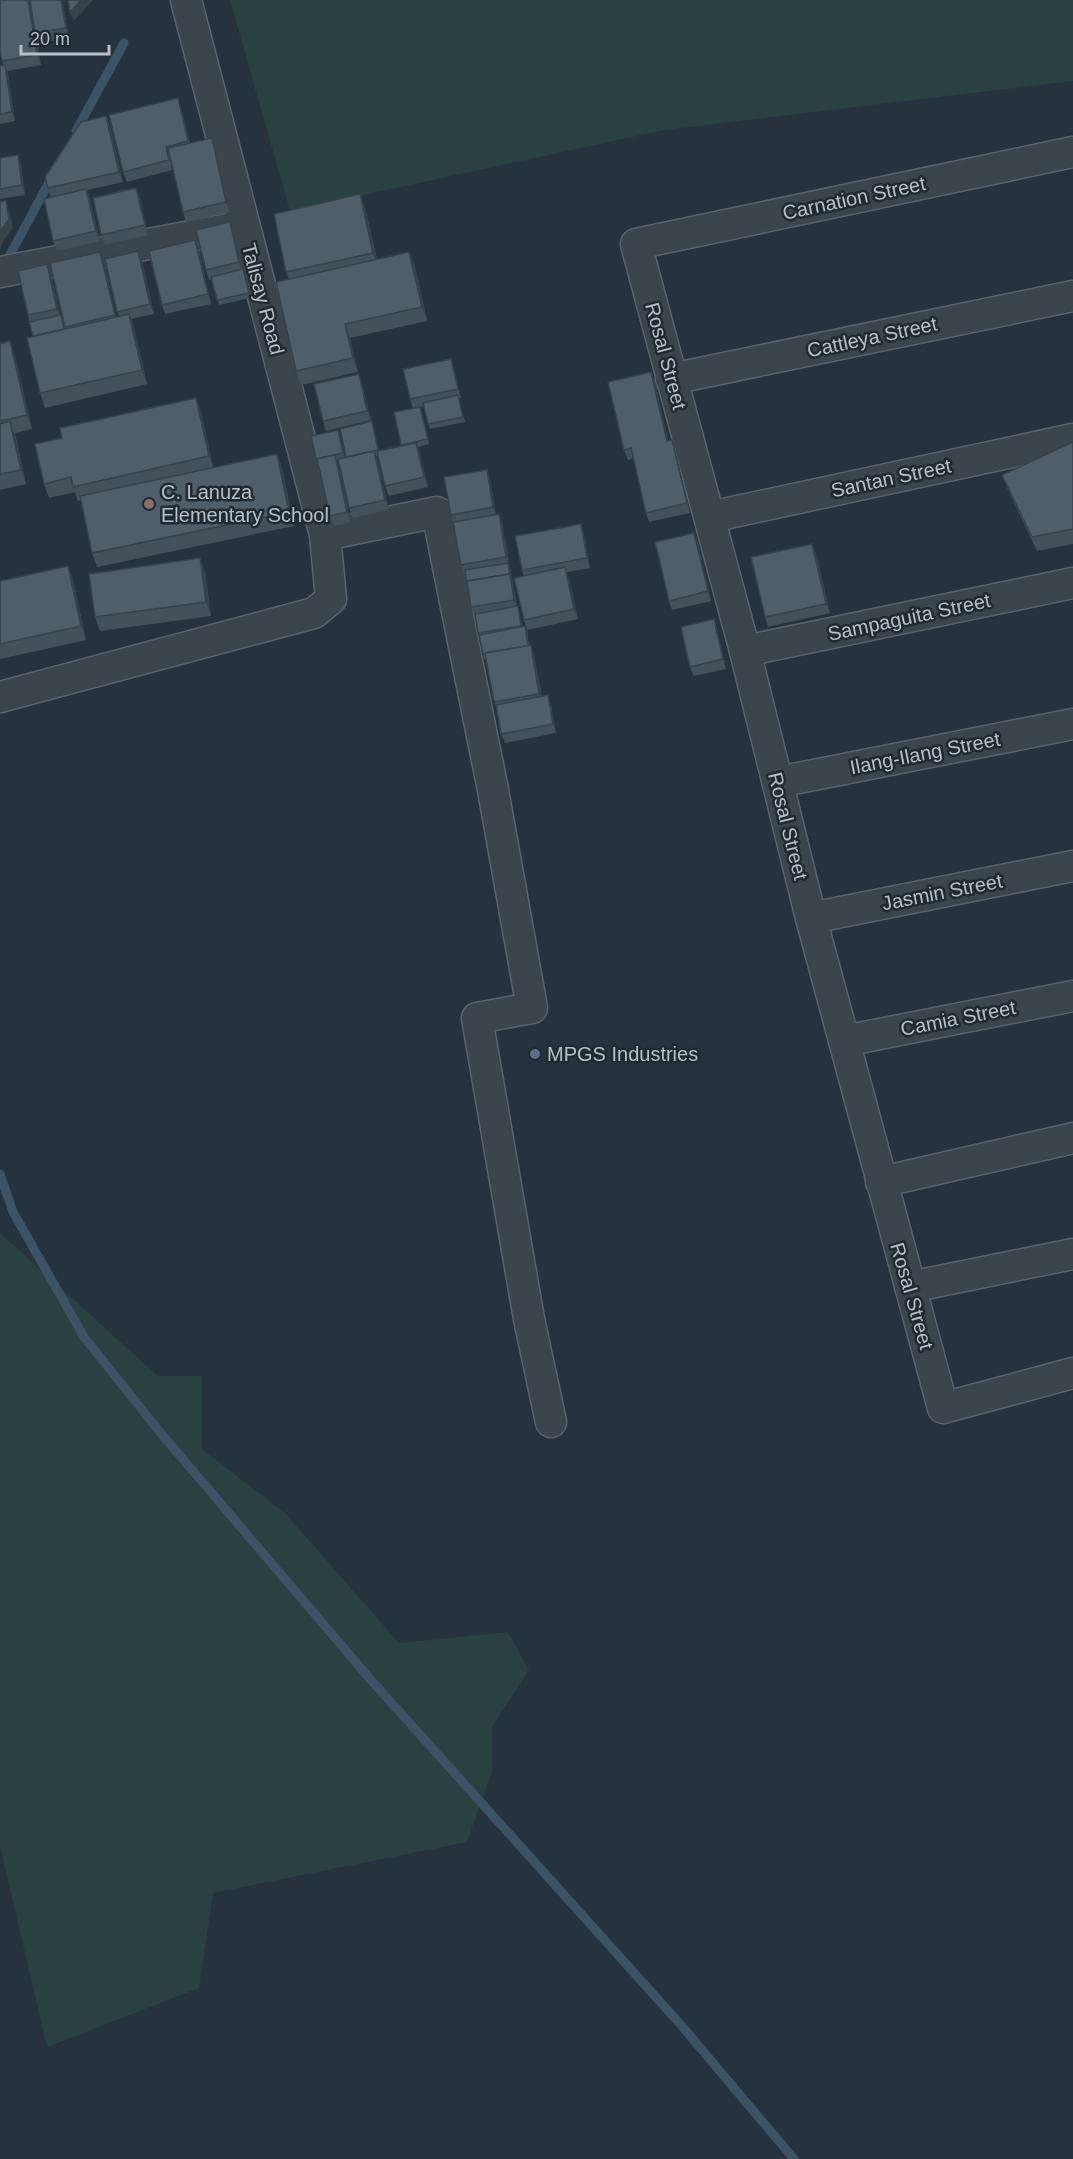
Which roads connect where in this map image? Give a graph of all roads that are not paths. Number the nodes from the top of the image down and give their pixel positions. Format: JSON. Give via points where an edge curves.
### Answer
{"nodes":[{"id":1,"x":186,"y":0,"type":"edge"},
{"id":2,"x":1073,"y":152,"type":"edge"},
{"id":3,"x":244,"y":226,"type":"junction"},
{"id":4,"x":636,"y":244,"type":"joint"},
{"id":5,"x":0,"y":273,"type":"edge"},
{"id":6,"x":1073,"y":296,"type":"edge"},
{"id":7,"x":671,"y":379,"type":"junction"},
{"id":8,"x":1073,"y":440,"type":"edge"},
{"id":9,"x":710,"y":517,"type":"junction"},
{"id":10,"x":325,"y":535,"type":"junction"},
{"id":11,"x":1073,"y":583,"type":"edge"},
{"id":12,"x":745,"y":651,"type":"junction"},
{"id":13,"x":0,"y":697,"type":"edge"},
{"id":14,"x":1073,"y":724,"type":"edge"},
{"id":15,"x":778,"y":782,"type":"junction"},
{"id":16,"x":1073,"y":866,"type":"edge"},
{"id":17,"x":811,"y":918,"type":"junction"},
{"id":18,"x":1073,"y":996,"type":"edge"},
{"id":19,"x":844,"y":1041,"type":"junction"},
{"id":20,"x":1073,"y":1138,"type":"edge"},
{"id":21,"x":881,"y":1182,"type":"junction"},
{"id":22,"x":1073,"y":1254,"type":"edge"},
{"id":23,"x":910,"y":1287,"type":"junction"},
{"id":24,"x":1073,"y":1373,"type":"edge"},
{"id":25,"x":550,"y":1422,"type":"dead end"}],
"edges":[{"from":1,"to":3,"type":"street","name":"Talisay Road"},
{"from":2,"to":4,"type":"street","name":"Carnation Street"},
{"from":3,"to":5,"type":"street"},
{"from":3,"to":10,"type":"street","name":"Talisay Road"},
{"from":4,"to":7,"type":"street","name":"Rosal Street"},
{"from":6,"to":7,"type":"street","name":"Cattleya Street"},
{"from":7,"to":9,"type":"street","name":"Rosal Street"},
{"from":8,"to":9,"type":"street","name":"Santan Street"},
{"from":9,"to":12,"type":"street","name":"Rosal Street"},
{"from":10,"to":13,"type":"street","name":"Talisay Road","via":[[331,599],[314,613]]},
{"from":10,"to":25,"type":"street","via":[[437,512],[532,1008],[477,1018],[528,1319]]},
{"from":11,"to":12,"type":"street","name":"Sampaguita Street"},
{"from":12,"to":15,"type":"street","name":"Rosal Street"},
{"from":14,"to":15,"type":"street","name":"Ilang-Ilang Street"},
{"from":15,"to":17,"type":"street","name":"Rosal Street"},
{"from":16,"to":17,"type":"street","name":"Jasmin Street"},
{"from":17,"to":19,"type":"street","name":"Rosal Street"},
{"from":18,"to":19,"type":"street","name":"Camia Street"},
{"from":19,"to":21,"type":"street","name":"Rosal Street"},
{"from":20,"to":21,"type":"street"},
{"from":21,"to":23,"type":"street","name":"Rosal Street"},
{"from":22,"to":23,"type":"street"},
{"from":23,"to":24,"type":"street","name":"Rosal Street","via":[[943,1408]]}]}
